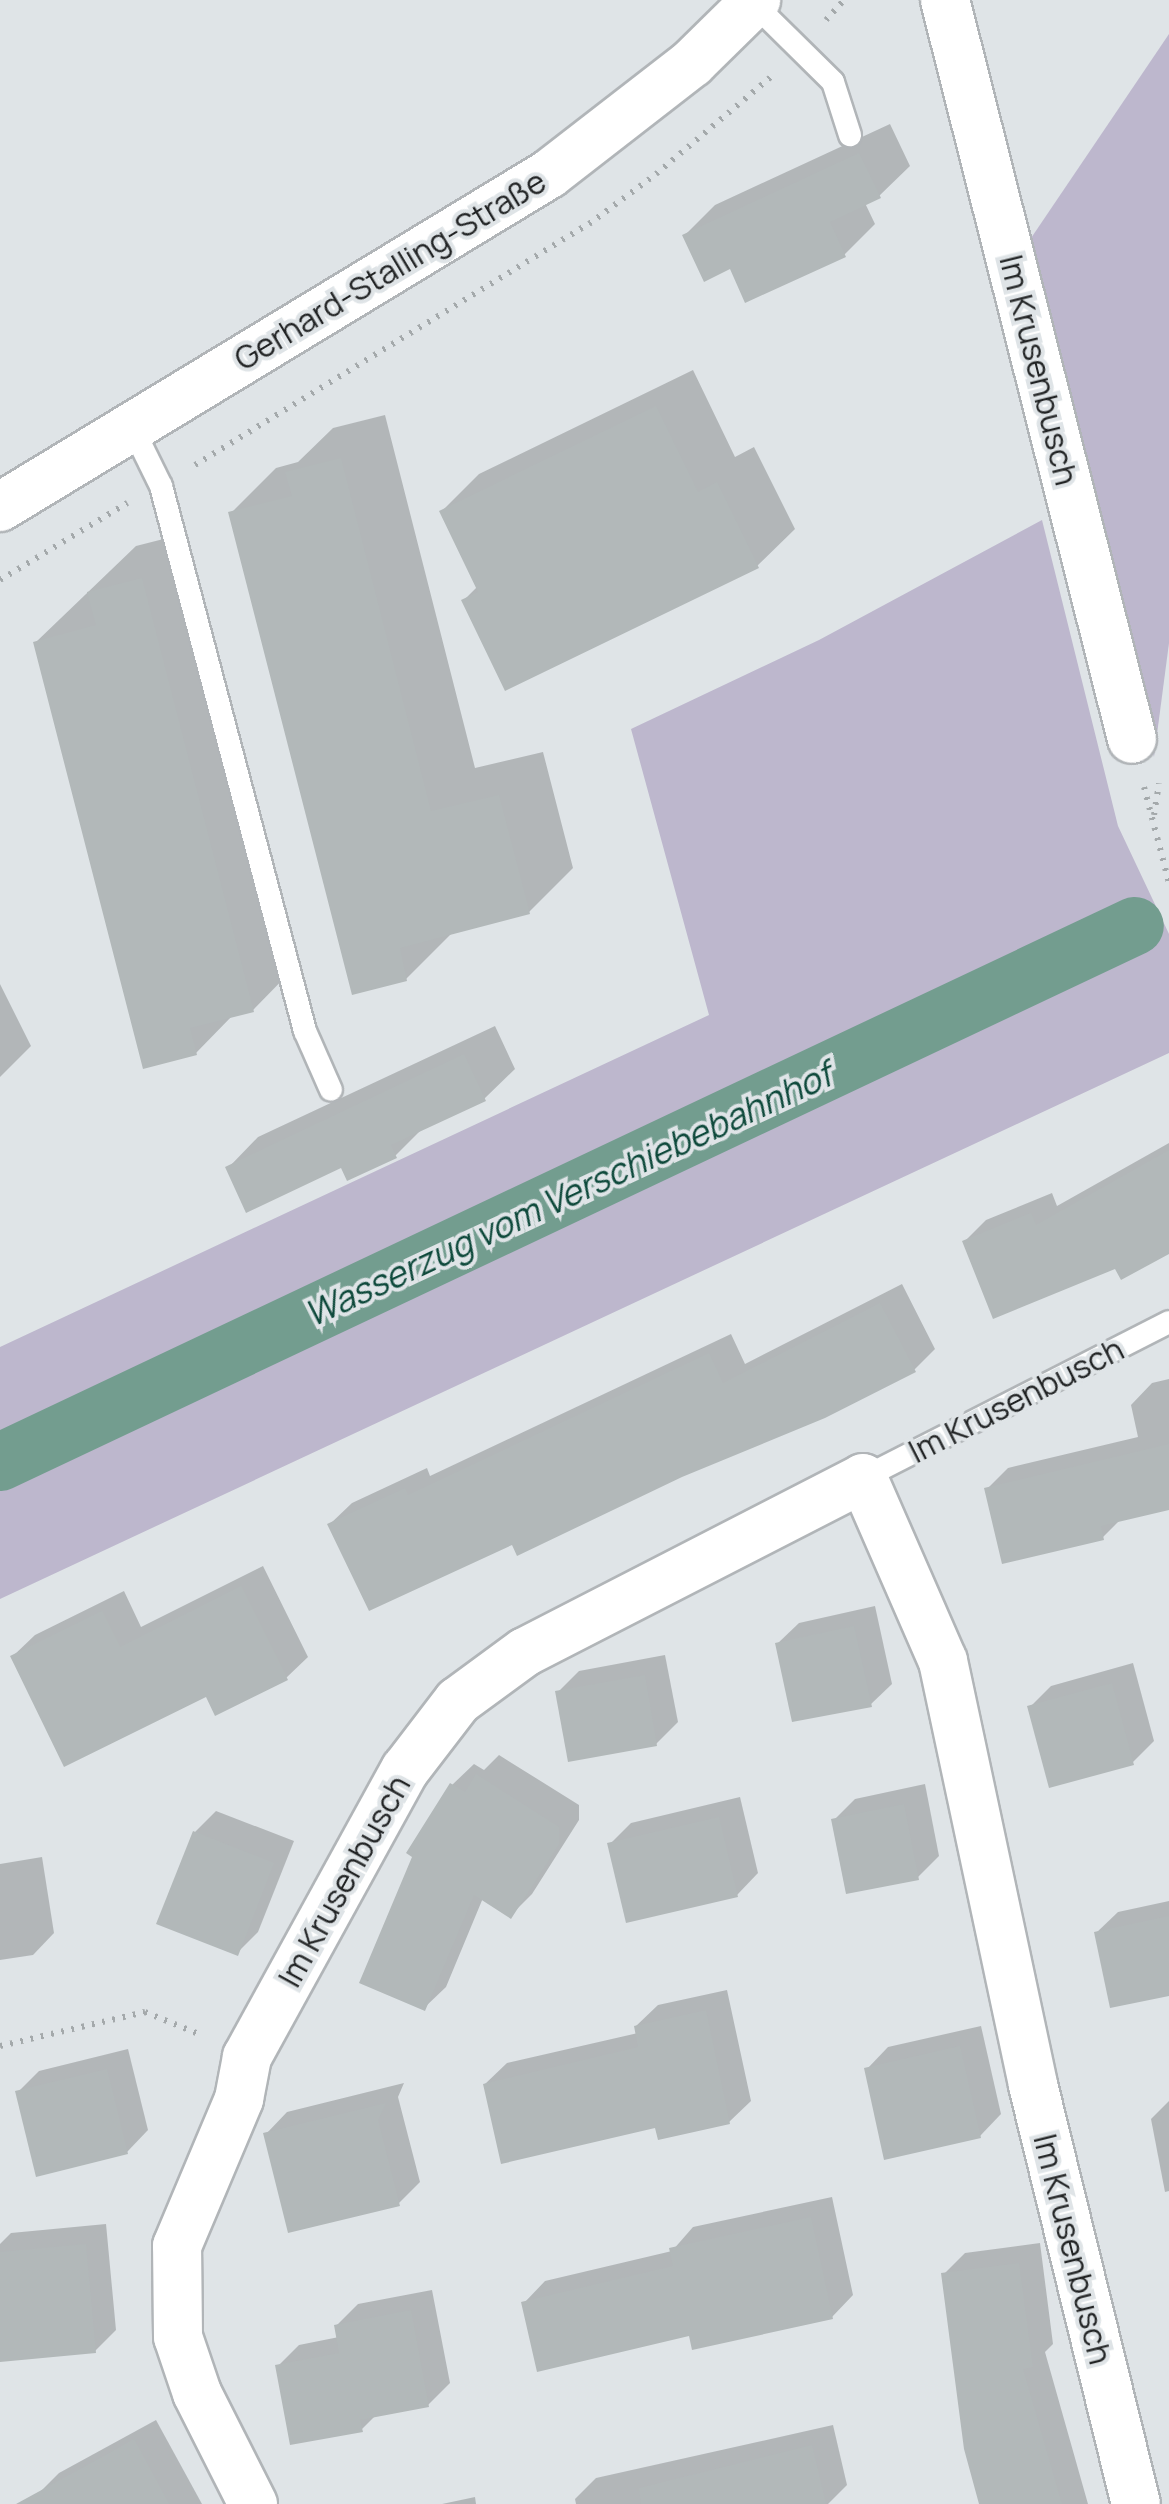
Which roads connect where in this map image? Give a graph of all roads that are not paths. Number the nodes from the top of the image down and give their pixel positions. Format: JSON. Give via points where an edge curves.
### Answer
{"nodes":[{"id":1,"x":945,"y":0,"type":"edge"},
{"id":2,"x":754,"y":1,"type":"edge"},
{"id":3,"x":850,"y":134,"type":"dead end"},
{"id":4,"x":132,"y":427,"type":"junction"},
{"id":5,"x":0,"y":507,"type":"edge"},
{"id":6,"x":1132,"y":740,"type":"dead end"},
{"id":7,"x":331,"y":1090,"type":"dead end"},
{"id":8,"x":1169,"y":1322,"type":"edge"},
{"id":9,"x":864,"y":1478,"type":"junction"},
{"id":10,"x":253,"y":2504,"type":"edge"},
{"id":11,"x":1136,"y":2504,"type":"edge"}],
"edges":[{"from":1,"to":6,"type":"street","name":"Im Krusenbusch"},
{"from":2,"to":3,"type":"lane","via":[[834,82]]},
{"from":2,"to":4,"type":"street","name":"Gerhard-Stalling-Straße","via":[[692,63],[549,174]]},
{"from":4,"to":5,"type":"street","name":"Gerhard-Stalling-Straße"},
{"from":4,"to":7,"type":"lane","via":[[160,486],[305,1030]]},
{"from":8,"to":9,"type":"lane","name":"Im Krusenbusch"},
{"from":9,"to":10,"type":"street","name":"Im Krusenbusch","via":[[525,1652],[458,1701],[405,1770],[247,2057],[239,2099],[178,2246],[178,2337]]},
{"from":9,"to":11,"type":"street","name":"Im Krusenbusch","via":[[943,1661],[1033,2084]]}]}
